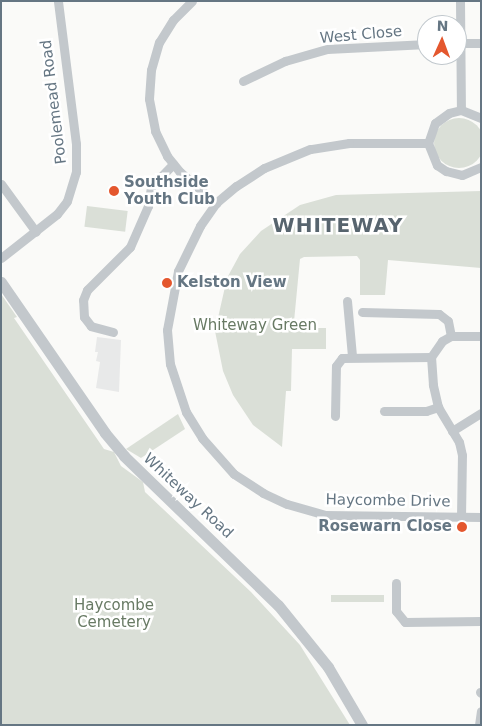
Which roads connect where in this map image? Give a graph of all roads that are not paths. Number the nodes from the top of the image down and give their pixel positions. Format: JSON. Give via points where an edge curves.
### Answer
{"nodes":[{"id":1,"x":58,"y":1,"type":"edge"},
{"id":2,"x":192,"y":1,"type":"edge"},
{"id":3,"x":460,"y":1,"type":"edge"},
{"id":4,"x":460,"y":15,"type":"edge"},
{"id":5,"x":467,"y":43,"type":"edge"},
{"id":6,"x":481,"y":43,"type":"edge"},
{"id":7,"x":417,"y":44,"type":"edge"},
{"id":8,"x":460,"y":65,"type":"edge"},
{"id":9,"x":243,"y":81,"type":"dead end"},
{"id":10,"x":461,"y":110,"type":"junction"},
{"id":11,"x":481,"y":118,"type":"edge"},
{"id":12,"x":428,"y":143,"type":"junction"},
{"id":13,"x":173,"y":164,"type":"junction"},
{"id":14,"x":481,"y":167,"type":"edge"},
{"id":15,"x":1,"y":184,"type":"edge"},
{"id":16,"x":216,"y":203,"type":"junction"},
{"id":17,"x":36,"y":232,"type":"junction"},
{"id":18,"x":1,"y":258,"type":"edge"},
{"id":19,"x":1,"y":282,"type":"edge"},
{"id":20,"x":347,"y":301,"type":"dead end"},
{"id":21,"x":362,"y":312,"type":"dead end"},
{"id":22,"x":113,"y":332,"type":"dead end"},
{"id":23,"x":451,"y":336,"type":"junction"},
{"id":24,"x":481,"y":336,"type":"edge"},
{"id":25,"x":352,"y":356,"type":"junction"},
{"id":26,"x":431,"y":357,"type":"junction"},
{"id":27,"x":438,"y":407,"type":"junction"},
{"id":28,"x":384,"y":411,"type":"dead end"},
{"id":29,"x":394,"y":411,"type":"junction"},
{"id":30,"x":481,"y":413,"type":"edge"},
{"id":31,"x":335,"y":416,"type":"dead end"},
{"id":32,"x":394,"y":422,"type":"dead end"},
{"id":33,"x":452,"y":431,"type":"junction"},
{"id":34,"x":461,"y":517,"type":"junction"},
{"id":35,"x":481,"y":517,"type":"edge"},
{"id":36,"x":396,"y":583,"type":"dead end"},
{"id":37,"x":481,"y":621,"type":"edge"},
{"id":38,"x":481,"y":711,"type":"edge"},
{"id":39,"x":362,"y":725,"type":"edge"},
{"id":40,"x":479,"y":725,"type":"edge"}],
"edges":[{"from":1,"to":17,"type":"street","name":"Poolemead Road","via":[[76,144],[76,172],[67,201]]},
{"from":2,"to":13,"type":"street","via":[[173,20],[159,42],[149,83],[155,131]]},
{"from":3,"to":4,"type":"street"},
{"from":5,"to":6,"type":"street"},
{"from":7,"to":9,"type":"street","name":"West Close","via":[[327,49],[285,61]]},
{"from":8,"to":10,"type":"street"},
{"from":10,"to":11,"type":"street"},
{"from":10,"to":12,"type":"street","via":[[449,113],[435,123]]},
{"from":12,"to":14,"type":"street","via":[[437,164],[446,171],[462,175]]},
{"from":12,"to":16,"type":"street","name":"Haycombe Drive","via":[[348,144],[310,149],[264,168]]},
{"from":13,"to":16,"type":"street"},
{"from":13,"to":22,"type":"street","via":[[151,187],[148,206],[130,247],[87,290],[83,300],[84,317],[91,326]]},
{"from":15,"to":17,"type":"street"},
{"from":16,"to":34,"type":"street","name":"Haycombe Drive","via":[[191,241],[178,272],[167,330],[178,392],[202,438],[246,483],[309,512],[346,517]]},
{"from":17,"to":18,"type":"street","name":"Poolemead Road"},
{"from":19,"to":39,"type":"street","name":"Whiteway Road","via":[[105,433],[124,456],[278,605],[328,667]]},
{"from":20,"to":25,"type":"street"},
{"from":21,"to":23,"type":"street","via":[[439,314],[448,321]]},
{"from":23,"to":24,"type":"street"},
{"from":23,"to":26,"type":"street","via":[[442,341]]},
{"from":25,"to":26,"type":"street"},
{"from":25,"to":31,"type":"street","via":[[342,358],[336,366]]},
{"from":26,"to":27,"type":"street"},
{"from":27,"to":29,"type":"street","via":[[426,411]]},
{"from":27,"to":33,"type":"street"},
{"from":28,"to":29,"type":"street"},
{"from":29,"to":32,"type":"street"},
{"from":30,"to":33,"type":"street"},
{"from":33,"to":34,"type":"street","via":[[462,455]]},
{"from":34,"to":35,"type":"street","name":"Haycombe Drive"},
{"from":36,"to":37,"type":"street","via":[[396,611],[405,622]]},
{"from":38,"to":40,"type":"street"}]}
